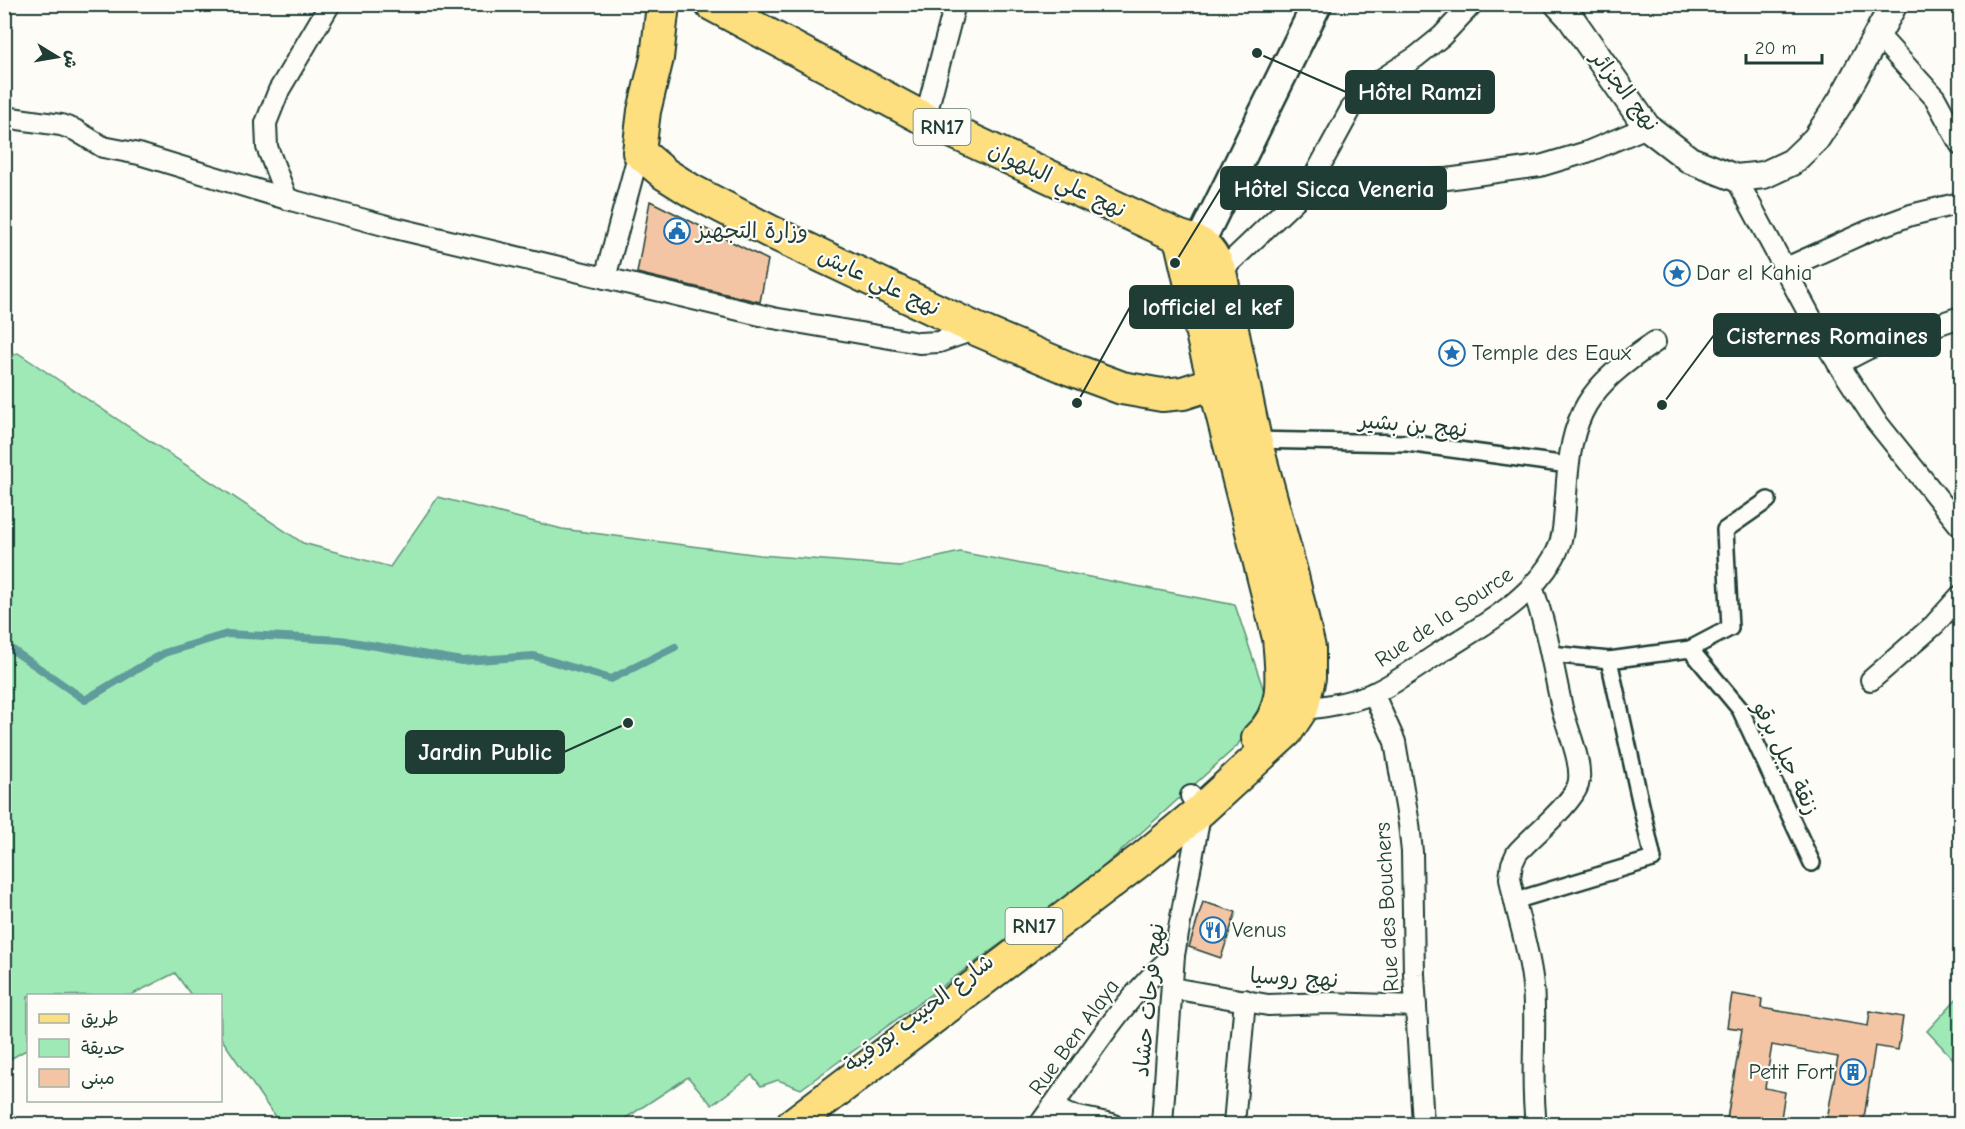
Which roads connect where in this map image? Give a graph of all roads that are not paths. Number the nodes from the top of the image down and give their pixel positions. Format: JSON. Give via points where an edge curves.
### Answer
{"nodes":[{"id":1,"x":330,"y":4,"type":"edge"},
{"id":2,"x":663,"y":4,"type":"edge"},
{"id":3,"x":711,"y":4,"type":"edge"},
{"id":4,"x":955,"y":4,"type":"edge"},
{"id":5,"x":1317,"y":4,"type":"edge"},
{"id":6,"x":1472,"y":4,"type":"edge"},
{"id":7,"x":1558,"y":4,"type":"edge"},
{"id":8,"x":1887,"y":7,"type":"edge"},
{"id":9,"x":1878,"y":35,"type":"junction"},
{"id":10,"x":4,"y":117,"type":"edge"},
{"id":11,"x":925,"y":119,"type":"junction"},
{"id":12,"x":1647,"y":127,"type":"junction"},
{"id":13,"x":1960,"y":144,"type":"edge"},
{"id":14,"x":639,"y":152,"type":"junction"},
{"id":15,"x":1736,"y":178,"type":"junction"},
{"id":16,"x":1308,"y":188,"type":"junction"},
{"id":17,"x":287,"y":199,"type":"junction"},
{"id":18,"x":1960,"y":203,"type":"edge"},
{"id":19,"x":1188,"y":247,"type":"junction"},
{"id":20,"x":1784,"y":269,"type":"junction"},
{"id":21,"x":1220,"y":272,"type":"junction"},
{"id":22,"x":605,"y":278,"type":"junction"},
{"id":23,"x":1960,"y":317,"type":"edge"},
{"id":24,"x":976,"y":329,"type":"junction"},
{"id":25,"x":1655,"y":342,"type":"dead end"},
{"id":26,"x":1838,"y":364,"type":"junction"},
{"id":27,"x":1228,"y":378,"type":"junction"},
{"id":28,"x":1255,"y":440,"type":"junction"},
{"id":29,"x":1568,"y":465,"type":"junction"},
{"id":30,"x":1768,"y":500,"type":"dead end"},
{"id":31,"x":1959,"y":519,"type":"edge"},
{"id":32,"x":1532,"y":587,"type":"junction"},
{"id":33,"x":1960,"y":596,"type":"edge"},
{"id":34,"x":1690,"y":649,"type":"junction"},
{"id":35,"x":1551,"y":654,"type":"junction"},
{"id":36,"x":1609,"y":660,"type":"junction"},
{"id":37,"x":1871,"y":680,"type":"dead end"},
{"id":38,"x":1373,"y":693,"type":"junction"},
{"id":39,"x":1290,"y":707,"type":"junction"},
{"id":40,"x":1196,"y":803,"type":"junction"},
{"id":41,"x":1812,"y":863,"type":"dead end"},
{"id":42,"x":1514,"y":901,"type":"junction"},
{"id":43,"x":1174,"y":955,"type":"junction"},
{"id":44,"x":1172,"y":988,"type":"junction"},
{"id":45,"x":1245,"y":1000,"type":"junction"},
{"id":46,"x":1416,"y":1006,"type":"junction"},
{"id":47,"x":1052,"y":1107,"type":"junction"},
{"id":48,"x":768,"y":1125,"type":"edge"},
{"id":49,"x":793,"y":1125,"type":"edge"},
{"id":50,"x":1040,"y":1125,"type":"edge"},
{"id":51,"x":1112,"y":1125,"type":"edge"},
{"id":52,"x":1162,"y":1125,"type":"edge"},
{"id":53,"x":1234,"y":1125,"type":"edge"},
{"id":54,"x":1423,"y":1125,"type":"edge"},
{"id":55,"x":1536,"y":1125,"type":"edge"}],
"edges":[{"from":1,"to":17,"type":"street","via":[[279,90],[266,123],[267,147]]},
{"from":2,"to":14,"type":"main road"},
{"from":3,"to":11,"type":"main road","name":"نهج علي البلهوان","number":"RN17"},
{"from":4,"to":11,"type":"street"},
{"from":5,"to":19,"type":"main road"},
{"from":6,"to":16,"type":"street","via":[[1442,36],[1382,80],[1351,109]]},
{"from":7,"to":12,"type":"street","name":"نهج الجزائر"},
{"from":8,"to":9,"type":"street"},
{"from":9,"to":13,"type":"street","via":[[1935,98]]},
{"from":9,"to":15,"type":"street","via":[[1816,139],[1792,162],[1764,175]]},
{"from":10,"to":17,"type":"street","via":[[61,125],[103,147],[139,154]]},
{"from":11,"to":19,"type":"main road","name":"نهج علي البلهوان","number":"RN17"},
{"from":12,"to":15,"type":"street","name":"نهج الجزائر","via":[[1690,160]]},
{"from":12,"to":16,"type":"street","via":[[1540,166],[1448,179]]},
{"from":14,"to":22,"type":"street"},
{"from":14,"to":24,"type":"main road","name":"نهج علي عايش","via":[[692,191]]},
{"from":15,"to":20,"type":"street"},
{"from":16,"to":21,"type":"street"},
{"from":17,"to":22,"type":"street"},
{"from":18,"to":20,"type":"street","via":[[1868,231]]},
{"from":19,"to":21,"type":"main road","name":"نهج علي البلهوان","number":"RN17","via":[[1215,259]]},
{"from":19,"to":27,"type":"main road","name":"نهج علي البلهوان","number":"RN17"},
{"from":20,"to":26,"type":"street"},
{"from":21,"to":27,"type":"main road","name":"نهج علي البلهوان","number":"RN17"},
{"from":22,"to":24,"type":"street","via":[[773,318],[919,343],[939,342]]},
{"from":23,"to":26,"type":"street","via":[[1868,349]]},
{"from":24,"to":27,"type":"main road","name":"نهج علي عايش","via":[[1122,387],[1162,394],[1183,393]]},
{"from":25,"to":29,"type":"street","name":"Rue de la Source","via":[[1624,363],[1593,393],[1581,413]]},
{"from":26,"to":31,"type":"street","via":[[1875,420]]},
{"from":27,"to":28,"type":"main road","name":"نهج علي البلهوان","number":"RN17"},
{"from":27,"to":39,"type":"main road","name":"نهج علي البلهوان","number":"RN17","via":[[1279,638],[1282,683]]},
{"from":28,"to":29,"type":"street","name":"نهج بن بشير","via":[[1407,443]]},
{"from":28,"to":39,"type":"main road","name":"نهج علي البلهوان","number":"RN17","via":[[1309,648],[1309,678]]},
{"from":29,"to":32,"type":"street","name":"Rue de la Source","via":[[1564,528],[1556,555]]},
{"from":30,"to":34,"type":"street","via":[[1725,530],[1730,628]]},
{"from":32,"to":35,"type":"street"},
{"from":32,"to":38,"type":"street","name":"Rue de la Source","via":[[1501,613]]},
{"from":33,"to":37,"type":"street","via":[[1934,625]]},
{"from":34,"to":36,"type":"street"},
{"from":34,"to":41,"type":"street","name":"زنقة جبل برقو","via":[[1740,709]]},
{"from":35,"to":36,"type":"street"},
{"from":35,"to":42,"type":"street","via":[[1579,783],[1573,796],[1517,854],[1510,878]]},
{"from":36,"to":42,"type":"street","via":[[1653,859]]},
{"from":38,"to":39,"type":"street","name":"Rue de la Source","via":[[1329,705]]},
{"from":38,"to":46,"type":"street","name":"Rue des Bouchers","via":[[1395,742],[1408,815]]},
{"from":39,"to":40,"type":"main road","name":"شارع الحبيب بورقيبة","number":"RN17"},
{"from":40,"to":43,"type":"street","name":"نهج فرحات حشاد"},
{"from":40,"to":48,"type":"main road","name":"شارع الحبيب بورقيبة","number":"RN17"},
{"from":40,"to":49,"type":"main road","name":"شارع الحبيب بورقيبة","number":"RN17","via":[[1143,858]]},
{"from":42,"to":55,"type":"street","via":[[1533,983],[1536,1026],[1532,1095]]},
{"from":43,"to":44,"type":"street","name":"نهج فرحات حشاد"},
{"from":43,"to":47,"type":"street","name":"Rue Ben Alaya","via":[[1132,997]]},
{"from":44,"to":45,"type":"street","name":"نهج روسيا"},
{"from":44,"to":52,"type":"street","name":"نهج فرحات حشاد"},
{"from":45,"to":46,"type":"street","name":"نهج روسيا","via":[[1284,1006]]},
{"from":45,"to":53,"type":"street"},
{"from":46,"to":54,"type":"street","name":"Rue des Bouchers"},
{"from":47,"to":50,"type":"street","name":"Rue Ben Alaya"},
{"from":47,"to":51,"type":"street"}]}
